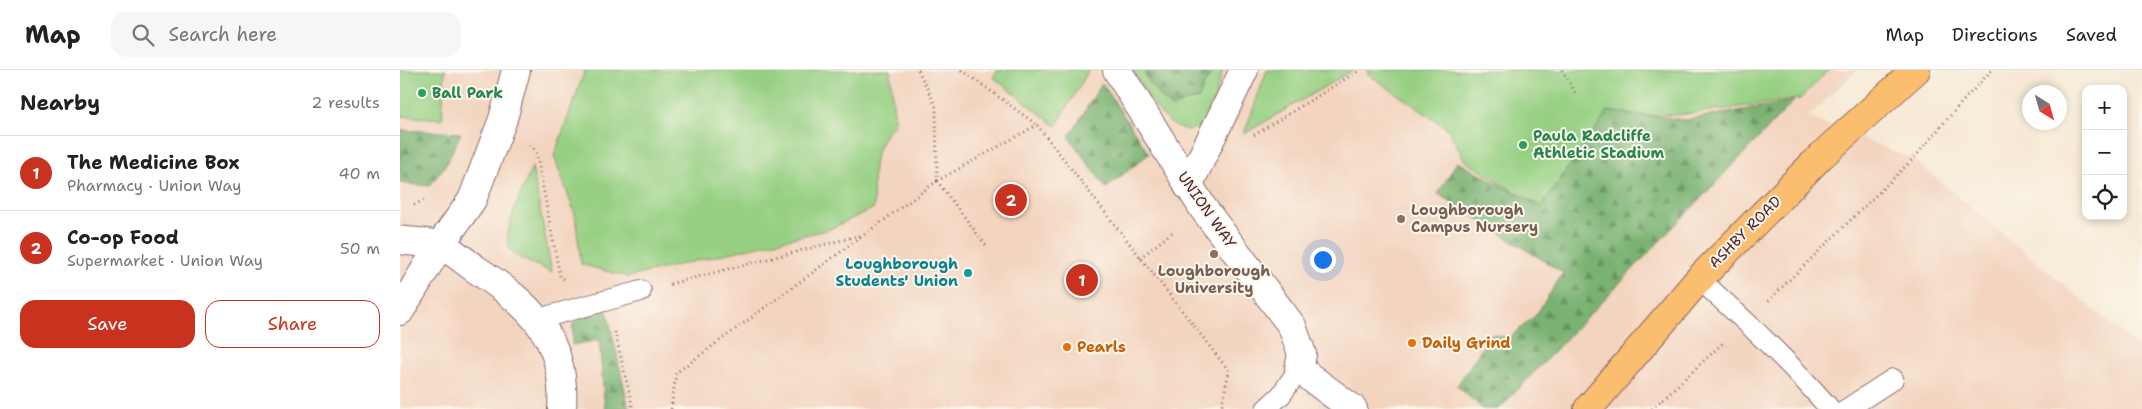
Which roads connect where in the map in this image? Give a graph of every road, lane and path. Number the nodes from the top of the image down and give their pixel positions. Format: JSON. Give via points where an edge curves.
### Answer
{"nodes":[{"id":1,"x":516,"y":70,"type":"edge"},
{"id":2,"x":918,"y":70,"type":"edge"},
{"id":3,"x":962,"y":70,"type":"edge"},
{"id":4,"x":1117,"y":70,"type":"edge"},
{"id":5,"x":1244,"y":70,"type":"edge"},
{"id":6,"x":1360,"y":70,"type":"edge"},
{"id":7,"x":1562,"y":70,"type":"edge"},
{"id":8,"x":1916,"y":70,"type":"edge"},
{"id":9,"x":1992,"y":70,"type":"edge"},
{"id":10,"x":1577,"y":96,"type":"dead end"},
{"id":11,"x":503,"y":119,"type":"junction"},
{"id":12,"x":1037,"y":125,"type":"junction"},
{"id":13,"x":1246,"y":141,"type":"dead end"},
{"id":14,"x":938,"y":181,"type":"junction"},
{"id":15,"x":1188,"y":186,"type":"junction"},
{"id":16,"x":1203,"y":208,"type":"junction"},
{"id":17,"x":865,"y":234,"type":"junction"},
{"id":18,"x":400,"y":240,"type":"edge"},
{"id":19,"x":440,"y":245,"type":"junction"},
{"id":20,"x":988,"y":248,"type":"dead end"},
{"id":21,"x":1140,"y":258,"type":"junction"},
{"id":22,"x":1699,"y":279,"type":"junction"},
{"id":23,"x":641,"y":291,"type":"joint"},
{"id":24,"x":608,"y":300,"type":"junction"},
{"id":25,"x":400,"y":311,"type":"edge"},
{"id":26,"x":538,"y":319,"type":"junction"},
{"id":27,"x":1746,"y":322,"type":"junction"},
{"id":28,"x":1298,"y":369,"type":"junction"},
{"id":29,"x":1892,"y":379,"type":"dead end"},
{"id":30,"x":1352,"y":408,"type":"edge"},
{"id":31,"x":562,"y":409,"type":"edge"},
{"id":32,"x":632,"y":409,"type":"edge"},
{"id":33,"x":671,"y":409,"type":"edge"},
{"id":34,"x":1221,"y":409,"type":"edge"},
{"id":35,"x":1266,"y":409,"type":"edge"},
{"id":36,"x":1588,"y":409,"type":"edge"},
{"id":37,"x":1652,"y":409,"type":"edge"},
{"id":38,"x":1830,"y":409,"type":"edge"},
{"id":39,"x":1846,"y":409,"type":"edge"}],
"edges":[{"from":1,"to":11,"type":"street"},
{"from":2,"to":14,"type":"path","via":[[936,107]]},
{"from":3,"to":12,"type":"path"},
{"from":4,"to":15,"type":"street","name":"UNION WAY"},
{"from":5,"to":15,"type":"street"},
{"from":6,"to":13,"type":"path"},
{"from":7,"to":10,"type":"path"},
{"from":8,"to":22,"type":"main road","name":"ASHBY ROAD","via":[[1821,156]]},
{"from":9,"to":27,"type":"path","via":[[1913,159]]},
{"from":11,"to":19,"type":"street","via":[[472,200]]},
{"from":11,"to":24,"type":"path","via":[[536,151],[560,277]]},
{"from":12,"to":14,"type":"path"},
{"from":12,"to":21,"type":"path"},
{"from":14,"to":17,"type":"path"},
{"from":14,"to":20,"type":"path"},
{"from":15,"to":16,"type":"street","name":"UNION WAY"},
{"from":16,"to":21,"type":"path"},
{"from":16,"to":28,"type":"street","name":"UNION WAY","via":[[1292,326],[1302,354]]},
{"from":17,"to":23,"type":"path"},
{"from":17,"to":33,"type":"path","via":[[676,373]]},
{"from":18,"to":19,"type":"street"},
{"from":19,"to":25,"type":"street"},
{"from":19,"to":26,"type":"street","via":[[499,284]]},
{"from":21,"to":34,"type":"path","via":[[1229,371]]},
{"from":22,"to":27,"type":"lane"},
{"from":22,"to":36,"type":"main road","name":"ASHBY ROAD"},
{"from":23,"to":24,"type":"lane"},
{"from":24,"to":26,"type":"lane"},
{"from":24,"to":32,"type":"path"},
{"from":26,"to":31,"type":"street","via":[[554,347],[563,393]]},
{"from":27,"to":37,"type":"path"},
{"from":27,"to":38,"type":"lane","via":[[1803,377]]},
{"from":28,"to":30,"type":"street"},
{"from":28,"to":35,"type":"lane","via":[[1281,395]]},
{"from":29,"to":39,"type":"lane"}]}
